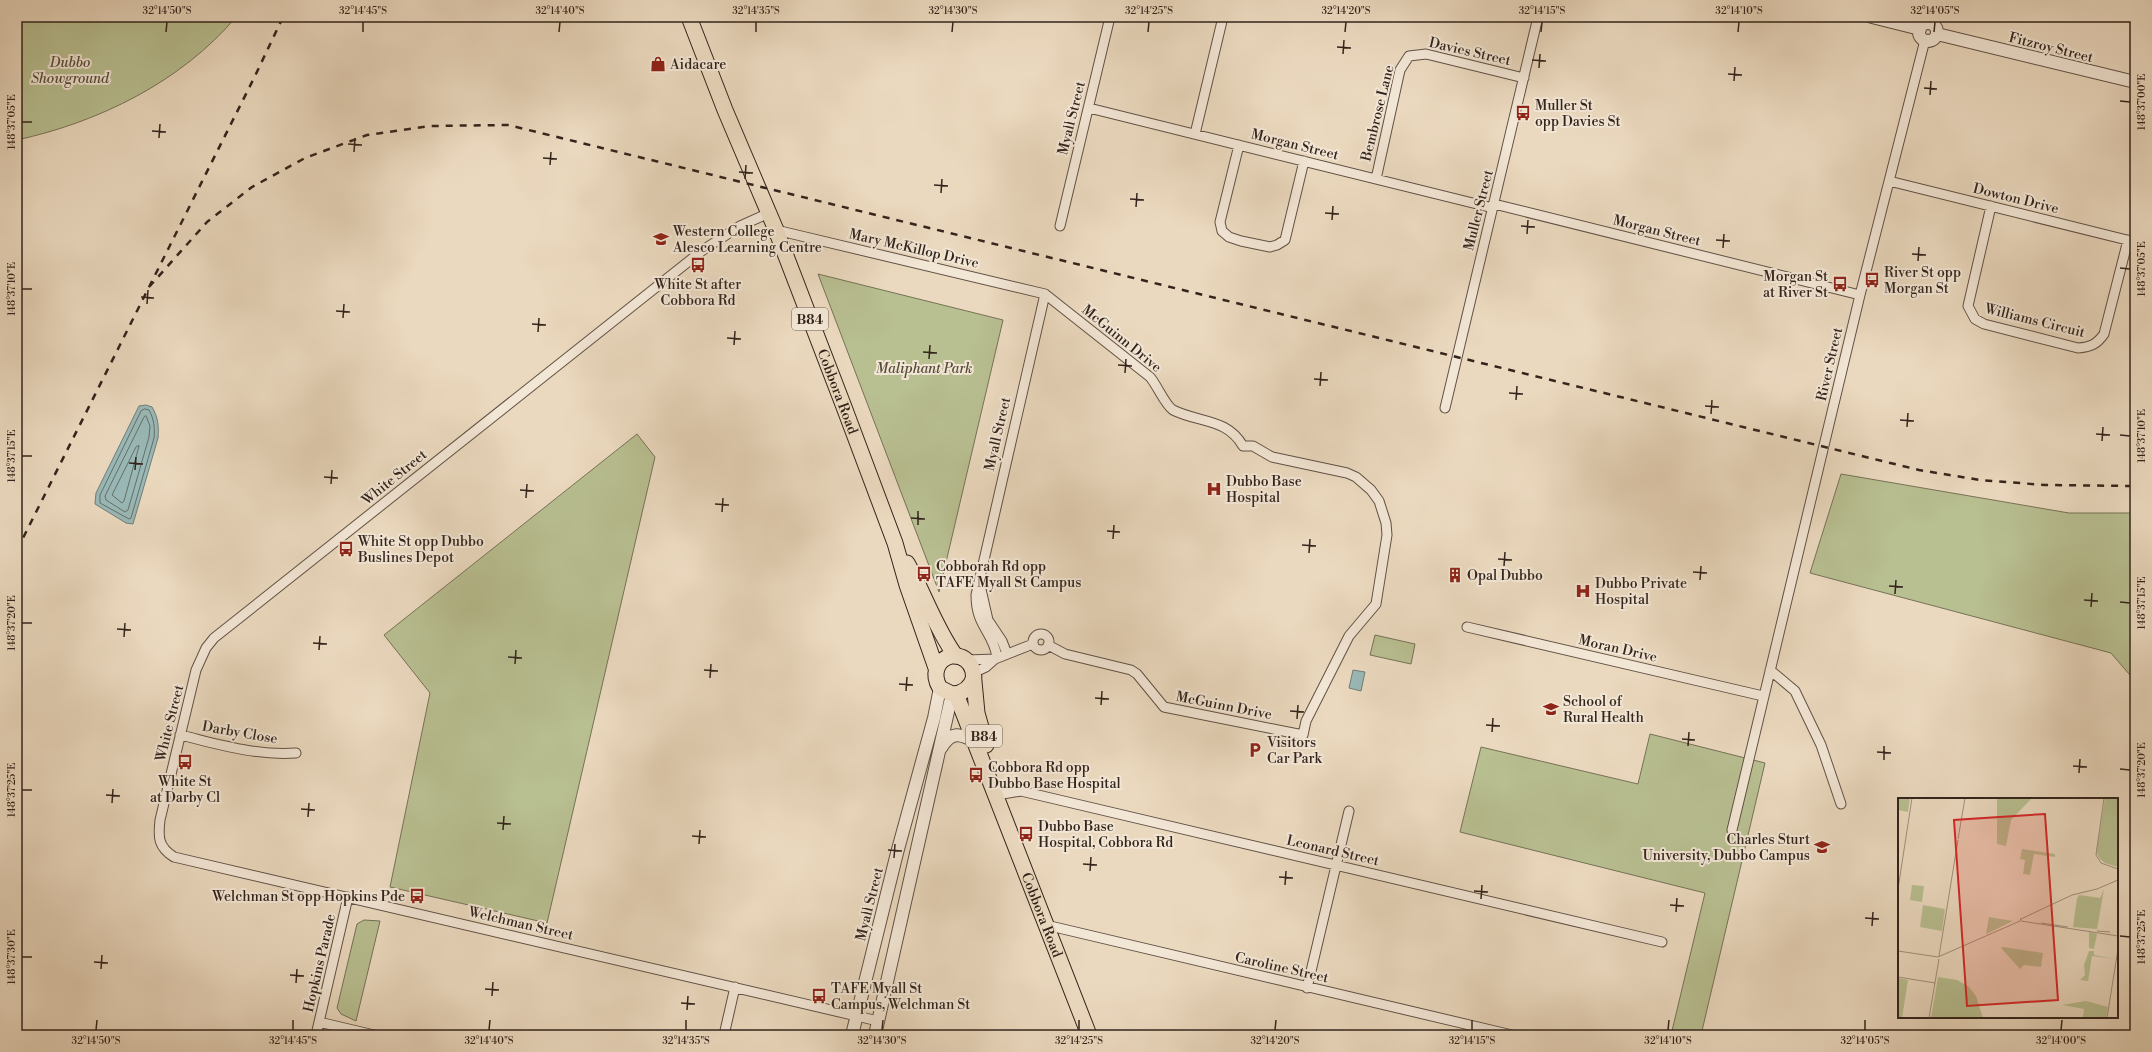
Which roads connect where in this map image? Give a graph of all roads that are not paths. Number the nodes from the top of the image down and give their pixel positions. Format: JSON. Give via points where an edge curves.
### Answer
{"nodes":[{"id":1,"x":689,"y":17,"type":"edge"},
{"id":2,"x":1110,"y":17,"type":"edge"},
{"id":3,"x":1223,"y":17,"type":"edge"},
{"id":4,"x":1538,"y":17,"type":"edge"},
{"id":5,"x":1872,"y":17,"type":"edge"},
{"id":6,"x":1927,"y":23,"type":"edge"},
{"id":7,"x":1937,"y":34,"type":"junction"},
{"id":8,"x":1925,"y":40,"type":"junction"},
{"id":9,"x":1410,"y":56,"type":"joint"},
{"id":10,"x":1524,"y":78,"type":"junction"},
{"id":11,"x":2135,"y":82,"type":"edge"},
{"id":12,"x":1089,"y":108,"type":"junction"},
{"id":13,"x":1195,"y":134,"type":"junction"},
{"id":14,"x":1239,"y":145,"type":"junction"},
{"id":15,"x":1304,"y":160,"type":"junction"},
{"id":16,"x":1376,"y":179,"type":"junction"},
{"id":17,"x":1889,"y":180,"type":"junction"},
{"id":18,"x":1494,"y":206,"type":"junction"},
{"id":19,"x":1991,"y":206,"type":"junction"},
{"id":20,"x":769,"y":213,"type":"junction"},
{"id":21,"x":1060,"y":226,"type":"dead end"},
{"id":22,"x":776,"y":230,"type":"junction"},
{"id":23,"x":2131,"y":241,"type":"edge"},
{"id":24,"x":1045,"y":294,"type":"junction"},
{"id":25,"x":1860,"y":295,"type":"junction"},
{"id":26,"x":1445,"y":408,"type":"dead end"},
{"id":27,"x":895,"y":543,"type":"junction"},
{"id":28,"x":979,"y":581,"type":"junction"},
{"id":29,"x":1467,"y":627,"type":"dead end"},
{"id":30,"x":1007,"y":654,"type":"junction"},
{"id":31,"x":996,"y":658,"type":"junction"},
{"id":32,"x":967,"y":666,"type":"junction"},
{"id":33,"x":936,"y":668,"type":"junction"},
{"id":34,"x":1770,"y":670,"type":"junction"},
{"id":35,"x":949,"y":692,"type":"junction"},
{"id":36,"x":1763,"y":696,"type":"junction"},
{"id":37,"x":180,"y":735,"type":"junction"},
{"id":38,"x":976,"y":742,"type":"junction"},
{"id":39,"x":296,"y":753,"type":"dead end"},
{"id":40,"x":938,"y":753,"type":"junction"},
{"id":41,"x":997,"y":795,"type":"junction"},
{"id":42,"x":1841,"y":804,"type":"dead end"},
{"id":43,"x":1349,"y":811,"type":"dead end"},
{"id":44,"x":1732,"y":830,"type":"dead end"},
{"id":45,"x":161,"y":846,"type":"joint"},
{"id":46,"x":1336,"y":865,"type":"junction"},
{"id":47,"x":348,"y":897,"type":"junction"},
{"id":48,"x":1046,"y":925,"type":"junction"},
{"id":49,"x":1662,"y":942,"type":"dead end"},
{"id":50,"x":735,"y":988,"type":"junction"},
{"id":51,"x":1307,"y":988,"type":"junction"},
{"id":52,"x":857,"y":1016,"type":"junction"},
{"id":53,"x":878,"y":1021,"type":"junction"},
{"id":54,"x":319,"y":1022,"type":"junction"},
{"id":55,"x":316,"y":1035,"type":"edge"},
{"id":56,"x":374,"y":1035,"type":"edge"},
{"id":57,"x":724,"y":1035,"type":"edge"},
{"id":58,"x":852,"y":1035,"type":"edge"},
{"id":59,"x":875,"y":1035,"type":"edge"},
{"id":60,"x":1090,"y":1035,"type":"edge"},
{"id":61,"x":1512,"y":1035,"type":"edge"}],
"edges":[{"from":1,"to":20,"type":"main road","name":"Cobbora Road","number":"B84"},
{"from":2,"to":12,"type":"street","name":"Myall Street"},
{"from":3,"to":13,"type":"street"},
{"from":4,"to":10,"type":"street","name":"Muller Street"},
{"from":5,"to":6,"type":"street"},
{"from":6,"to":7,"type":"street","via":[[1935,26]]},
{"from":6,"to":8,"type":"street","via":[[1920,34]]},
{"from":7,"to":8,"type":"street","via":[[1932,40]]},
{"from":7,"to":11,"type":"street","name":"Fitzroy Street"},
{"from":8,"to":17,"type":"street","name":"River Street"},
{"from":9,"to":10,"type":"street","name":"Davies Street","via":[[1426,54]]},
{"from":9,"to":16,"type":"street","name":"Bembrose Lane","via":[[1400,70]]},
{"from":10,"to":18,"type":"street","name":"Muller Street"},
{"from":12,"to":13,"type":"street","name":"Morgan Street"},
{"from":12,"to":21,"type":"street","name":"Myall Street"},
{"from":13,"to":14,"type":"street","name":"Morgan Street"},
{"from":14,"to":15,"type":"street","name":"Morgan Street"},
{"from":14,"to":15,"type":"street","via":[[1220,222],[1222,231],[1229,237],[1261,246],[1277,245],[1285,240]]},
{"from":15,"to":16,"type":"street","name":"Morgan Street"},
{"from":16,"to":18,"type":"street","name":"Morgan Street"},
{"from":17,"to":19,"type":"street","name":"Dowton Drive"},
{"from":17,"to":25,"type":"street","name":"River Street"},
{"from":18,"to":25,"type":"street","name":"Morgan Street"},
{"from":18,"to":26,"type":"street","name":"Muller Street"},
{"from":19,"to":23,"type":"street","name":"Dowton Drive"},
{"from":19,"to":23,"type":"street","name":"Williams Circuit","via":[[1968,306],[1975,319],[1984,324],[2078,348],[2089,347],[2099,342],[2104,334]]},
{"from":20,"to":22,"type":"main road","name":"Cobbora Road","number":"B84"},
{"from":20,"to":37,"type":"street","name":"White Street","via":[[740,226],[703,250],[214,638],[200,658]]},
{"from":22,"to":24,"type":"street","name":"Mary McKillop Drive"},
{"from":22,"to":27,"type":"main road","name":"Cobbora Road","number":"B84"},
{"from":24,"to":28,"type":"street","name":"Myall Street"},
{"from":24,"to":30,"type":"street","name":"McGuinn Drive","via":[[1150,377],[1172,410],[1223,426],[1237,436],[1243,446],[1253,446],[1272,458],[1356,477],[1372,490],[1379,501],[1387,535],[1376,604],[1349,636],[1306,721],[1303,734],[1164,707],[1131,670],[1065,654],[1048,645],[1047,637],[1040,633],[1034,638],[1033,644]]},
{"from":25,"to":34,"type":"street","name":"River Street"},
{"from":27,"to":32,"type":"main road","name":"Cobbora Road","number":"B84","via":[[920,587],[945,641]]},
{"from":27,"to":33,"type":"main road","name":"Cobbora Road","number":"B84"},
{"from":28,"to":30,"type":"street","name":"Myall Street","via":[[988,620]]},
{"from":28,"to":31,"type":"street","name":"Myall Street","via":[[976,595],[977,613],[995,645]]},
{"from":29,"to":36,"type":"street","name":"Moran Drive"},
{"from":30,"to":31,"type":"street"},
{"from":31,"to":32,"type":"street"},
{"from":31,"to":32,"type":"street","via":[[986,667]]},
{"from":32,"to":33,"type":"main road","via":[[944,659]]},
{"from":32,"to":35,"type":"main road","via":[[970,687],[966,691]]},
{"from":32,"to":41,"type":"main road","name":"Cobbora Road","number":"B84","via":[[996,780]]},
{"from":33,"to":35,"type":"main road","number":"B84","via":[[935,678]]},
{"from":34,"to":36,"type":"street","name":"River Street"},
{"from":34,"to":42,"type":"street","via":[[1795,691],[1821,745]]},
{"from":35,"to":38,"type":"main road","name":"Cobbora Road","number":"B84"},
{"from":35,"to":40,"type":"street"},
{"from":35,"to":52,"type":"street","name":"Myall Street","via":[[937,706]]},
{"from":36,"to":44,"type":"street","name":"River Street"},
{"from":37,"to":39,"type":"street","name":"Darby Close","via":[[259,753]]},
{"from":37,"to":45,"type":"street","name":"White Street","via":[[160,820],[158,836]]},
{"from":38,"to":40,"type":"street","via":[[966,736],[951,736]]},
{"from":38,"to":41,"type":"main road","name":"Cobbora Road","number":"B84","via":[[989,782]]},
{"from":40,"to":53,"type":"street"},
{"from":41,"to":46,"type":"street","name":"Leonard Street","via":[[1021,791]]},
{"from":41,"to":48,"type":"main road","name":"Cobbora Road","number":"B84"},
{"from":43,"to":46,"type":"street"},
{"from":45,"to":47,"type":"street","name":"Welchman Street","via":[[174,857]]},
{"from":46,"to":49,"type":"street","name":"Leonard Street"},
{"from":46,"to":51,"type":"street"},
{"from":47,"to":50,"type":"street","name":"Welchman Street"},
{"from":47,"to":54,"type":"street","name":"Hopkins Parade"},
{"from":48,"to":51,"type":"street","name":"Caroline Street"},
{"from":48,"to":60,"type":"main road","name":"Cobbora Road","number":"B84"},
{"from":50,"to":52,"type":"street","name":"Welchman Street"},
{"from":50,"to":57,"type":"street"},
{"from":51,"to":61,"type":"street","name":"Caroline Street"},
{"from":52,"to":53,"type":"street","name":"Welchman Street"},
{"from":52,"to":58,"type":"street","name":"Myall Street"},
{"from":53,"to":59,"type":"street"},
{"from":54,"to":55,"type":"street","name":"Hopkins Parade"},
{"from":54,"to":56,"type":"street"}]}
